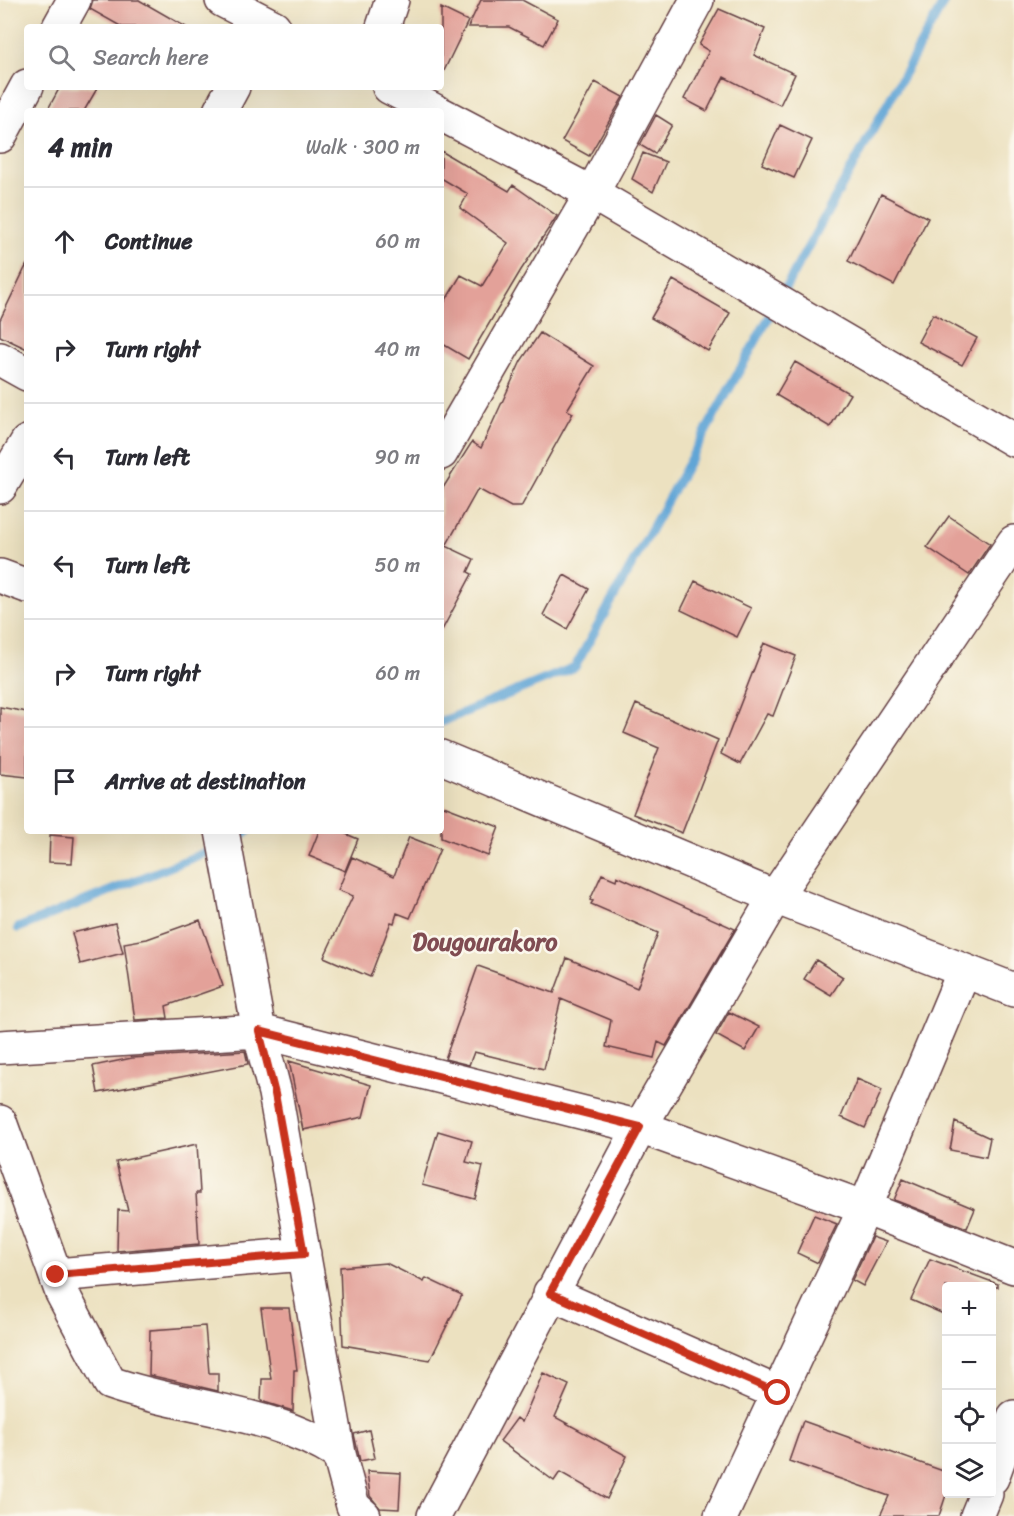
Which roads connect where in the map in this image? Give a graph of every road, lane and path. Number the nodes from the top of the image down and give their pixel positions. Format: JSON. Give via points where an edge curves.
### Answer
{"nodes":[{"id":1,"x":74,"y":0,"type":"edge"},
{"id":2,"x":392,"y":0,"type":"edge"},
{"id":3,"x":697,"y":0,"type":"edge"},
{"id":4,"x":61,"y":24,"type":"edge"},
{"id":5,"x":384,"y":24,"type":"edge"},
{"id":6,"x":25,"y":90,"type":"edge"},
{"id":7,"x":232,"y":90,"type":"edge"},
{"id":8,"x":395,"y":90,"type":"edge"},
{"id":9,"x":222,"y":108,"type":"edge"},
{"id":10,"x":429,"y":108,"type":"edge"},
{"id":11,"x":444,"y":116,"type":"edge"},
{"id":12,"x":0,"y":136,"type":"edge"},
{"id":13,"x":592,"y":193,"type":"junction"},
{"id":14,"x":0,"y":359,"type":"edge"},
{"id":15,"x":24,"y":372,"type":"edge"},
{"id":16,"x":1014,"y":440,"type":"edge"},
{"id":17,"x":24,"y":447,"type":"edge"},
{"id":18,"x":444,"y":448,"type":"edge"},
{"id":19,"x":0,"y":487,"type":"edge"},
{"id":20,"x":1014,"y":542,"type":"edge"},
{"id":21,"x":0,"y":576,"type":"edge"},
{"id":22,"x":24,"y":585,"type":"edge"},
{"id":23,"x":444,"y":758,"type":"edge"},
{"id":24,"x":223,"y":834,"type":"edge"},
{"id":25,"x":775,"y":897,"type":"junction"},
{"id":26,"x":964,"y":971,"type":"junction"},
{"id":27,"x":1014,"y":990,"type":"edge"},
{"id":28,"x":259,"y":1031,"type":"junction"},
{"id":29,"x":0,"y":1047,"type":"edge"},
{"id":30,"x":0,"y":1122,"type":"edge"},
{"id":31,"x":640,"y":1127,"type":"junction"},
{"id":32,"x":865,"y":1208,"type":"junction"},
{"id":33,"x":304,"y":1254,"type":"junction"},
{"id":34,"x":1014,"y":1267,"type":"edge"},
{"id":35,"x":56,"y":1275,"type":"junction"},
{"id":36,"x":550,"y":1293,"type":"junction"},
{"id":37,"x":778,"y":1393,"type":"junction"},
{"id":38,"x":1014,"y":1417,"type":"edge"},
{"id":39,"x":339,"y":1454,"type":"junction"},
{"id":40,"x":996,"y":1467,"type":"edge"},
{"id":41,"x":984,"y":1498,"type":"edge"},
{"id":42,"x":356,"y":1513,"type":"edge"},
{"id":43,"x":434,"y":1516,"type":"edge"},
{"id":44,"x":721,"y":1516,"type":"edge"},
{"id":45,"x":977,"y":1516,"type":"edge"}],
"edges":[{"from":1,"to":4,"type":"street"},
{"from":2,"to":5,"type":"street"},
{"from":3,"to":13,"type":"street"},
{"from":6,"to":12,"type":"street"},
{"from":7,"to":9,"type":"street"},
{"from":8,"to":10,"type":"street"},
{"from":11,"to":13,"type":"street"},
{"from":13,"to":16,"type":"street"},
{"from":13,"to":18,"type":"street"},
{"from":14,"to":15,"type":"street"},
{"from":17,"to":19,"type":"street"},
{"from":20,"to":25,"type":"street"},
{"from":21,"to":22,"type":"street"},
{"from":23,"to":25,"type":"street"},
{"from":24,"to":28,"type":"street"},
{"from":25,"to":26,"type":"street"},
{"from":25,"to":31,"type":"street"},
{"from":26,"to":27,"type":"street"},
{"from":26,"to":32,"type":"street"},
{"from":28,"to":29,"type":"street"},
{"from":28,"to":31,"type":"street"},
{"from":28,"to":33,"type":"street","via":[[275,1094]]},
{"from":30,"to":35,"type":"street"},
{"from":31,"to":32,"type":"street"},
{"from":31,"to":36,"type":"street"},
{"from":32,"to":34,"type":"street"},
{"from":32,"to":37,"type":"street"},
{"from":33,"to":35,"type":"street"},
{"from":33,"to":39,"type":"street"},
{"from":35,"to":39,"type":"street","via":[[110,1383],[141,1394],[249,1415],[317,1440]]},
{"from":36,"to":37,"type":"street"},
{"from":36,"to":43,"type":"street"},
{"from":37,"to":44,"type":"street"},
{"from":38,"to":40,"type":"street"},
{"from":39,"to":42,"type":"street"},
{"from":41,"to":45,"type":"street"}]}
